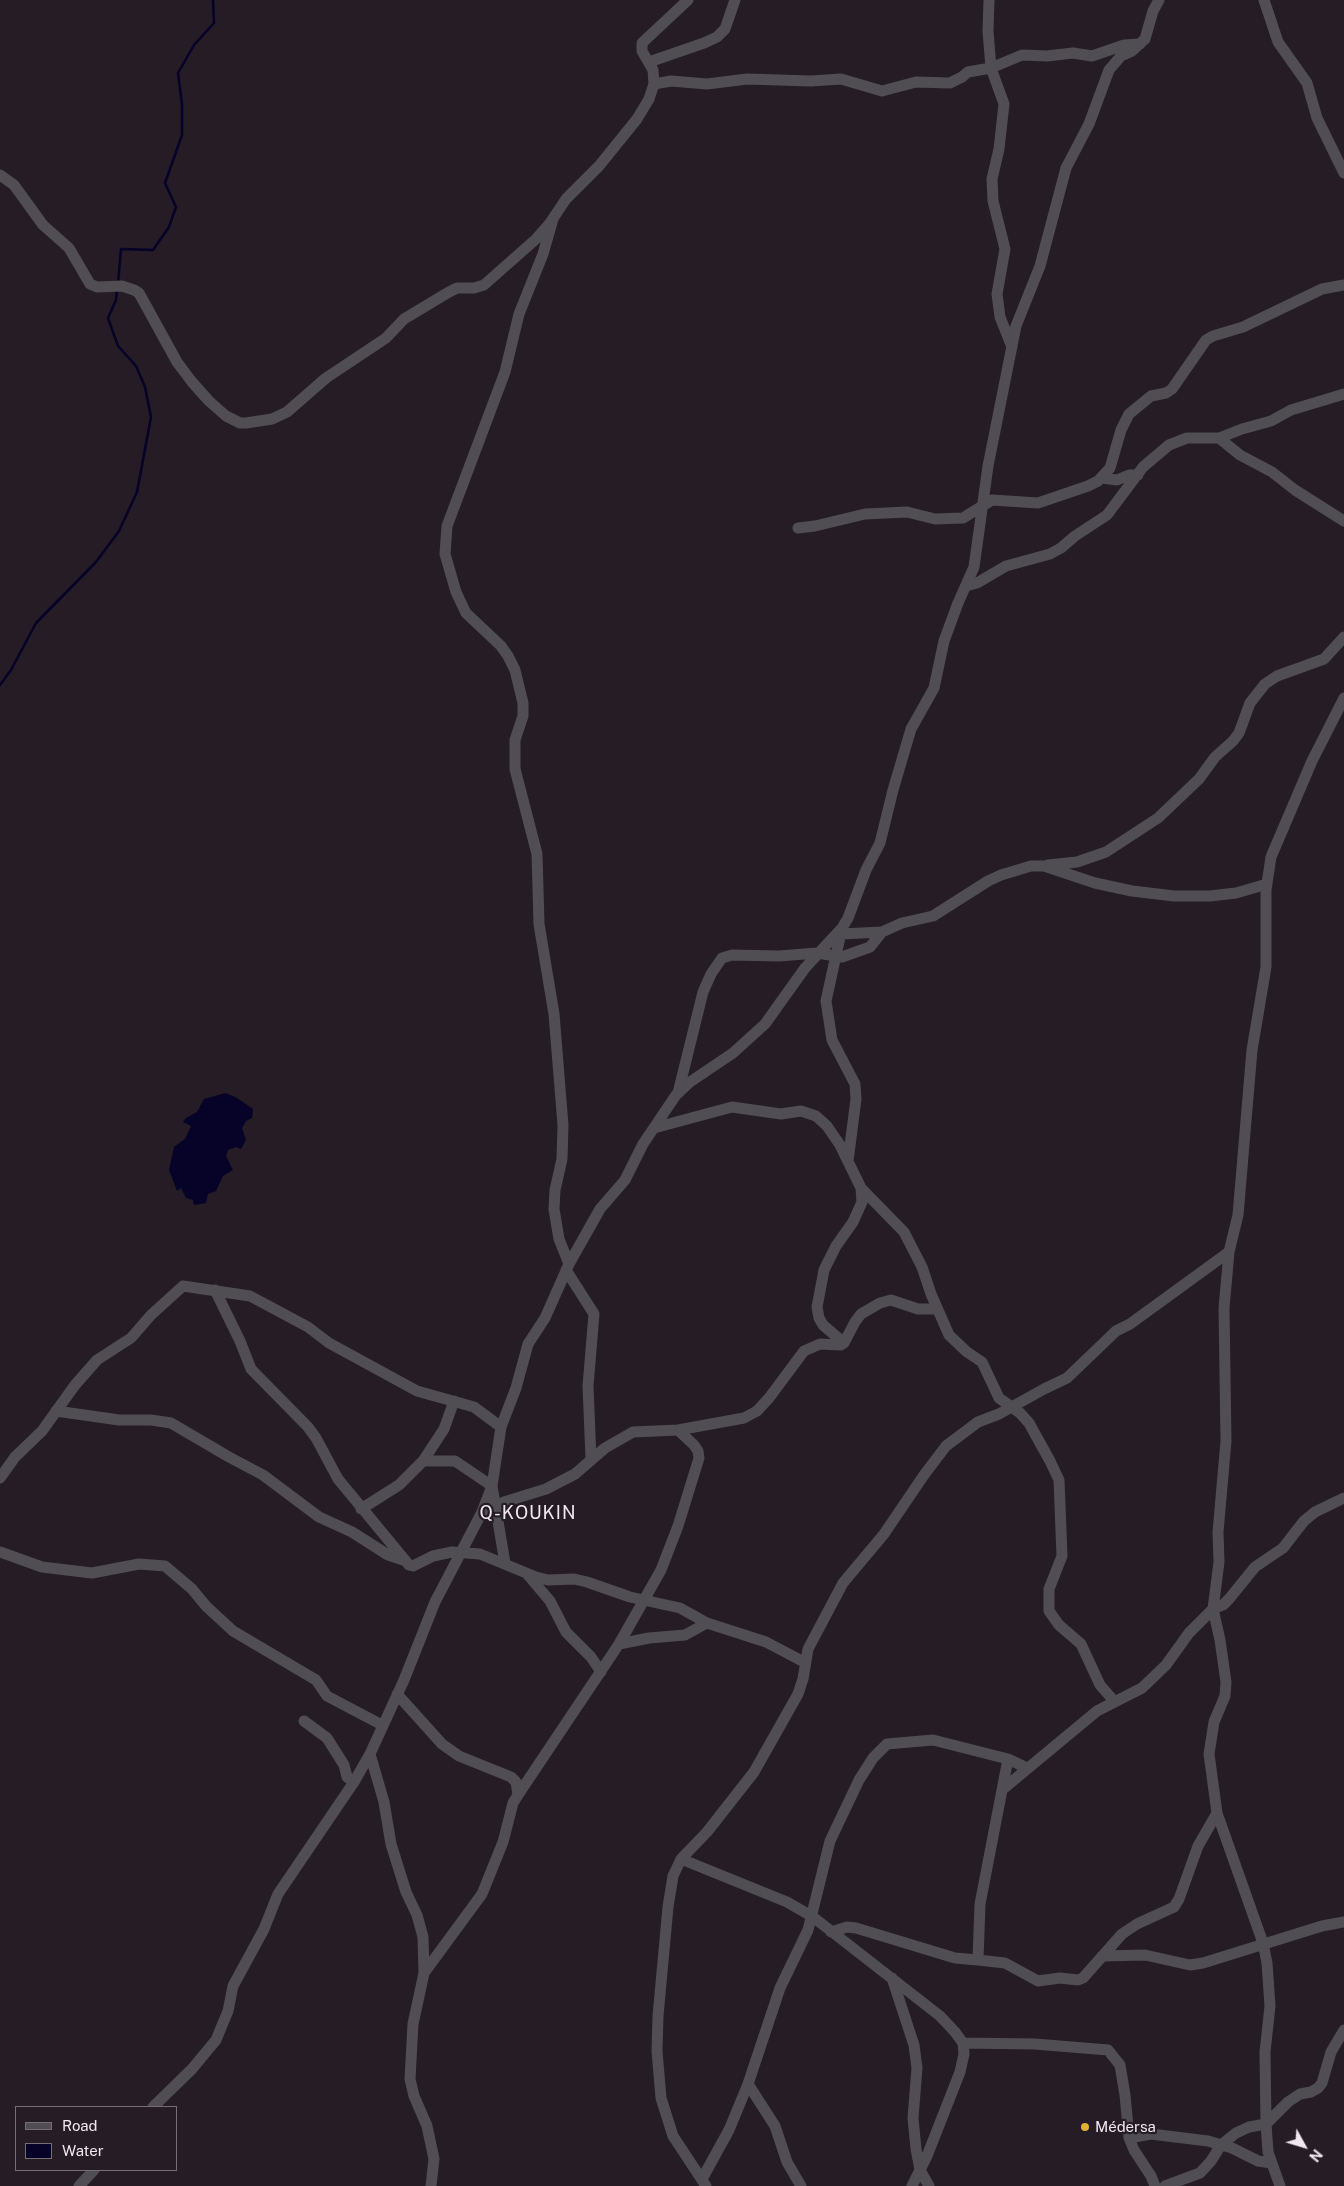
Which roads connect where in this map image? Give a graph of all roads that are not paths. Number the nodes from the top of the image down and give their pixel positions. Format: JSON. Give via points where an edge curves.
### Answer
{"nodes":[{"id":1,"x":688,"y":0,"type":"edge"},
{"id":2,"x":735,"y":0,"type":"edge"},
{"id":3,"x":989,"y":0,"type":"edge"},
{"id":4,"x":1159,"y":0,"type":"edge"},
{"id":5,"x":1264,"y":0,"type":"edge"},
{"id":6,"x":1142,"y":44,"type":"junction"},
{"id":7,"x":650,"y":62,"type":"junction"},
{"id":8,"x":991,"y":68,"type":"junction"},
{"id":9,"x":654,"y":84,"type":"junction"},
{"id":10,"x":1344,"y":173,"type":"edge"},
{"id":11,"x":0,"y":175,"type":"edge"},
{"id":12,"x":553,"y":219,"type":"junction"},
{"id":13,"x":1344,"y":285,"type":"edge"},
{"id":14,"x":1012,"y":346,"type":"junction"},
{"id":15,"x":1344,"y":394,"type":"edge"},
{"id":16,"x":1219,"y":438,"type":"junction"},
{"id":17,"x":1138,"y":475,"type":"junction"},
{"id":18,"x":1102,"y":478,"type":"junction"},
{"id":19,"x":982,"y":507,"type":"junction"},
{"id":20,"x":1344,"y":521,"type":"edge"},
{"id":21,"x":798,"y":528,"type":"dead end"},
{"id":22,"x":966,"y":586,"type":"junction"},
{"id":23,"x":1344,"y":637,"type":"edge"},
{"id":24,"x":1344,"y":698,"type":"edge"},
{"id":25,"x":1044,"y":866,"type":"junction"},
{"id":26,"x":1267,"y":884,"type":"junction"},
{"id":27,"x":841,"y":931,"type":"junction"},
{"id":28,"x":882,"y":932,"type":"junction"},
{"id":29,"x":818,"y":953,"type":"junction"},
{"id":30,"x":836,"y":958,"type":"junction"},
{"id":31,"x":678,"y":1093,"type":"junction"},
{"id":32,"x":654,"y":1128,"type":"junction"},
{"id":33,"x":848,"y":1163,"type":"junction"},
{"id":34,"x":860,"y":1188,"type":"junction"},
{"id":35,"x":1229,"y":1252,"type":"junction"},
{"id":36,"x":568,"y":1267,"type":"junction"},
{"id":37,"x":215,"y":1290,"type":"junction"},
{"id":38,"x":937,"y":1309,"type":"junction"},
{"id":39,"x":844,"y":1343,"type":"junction"},
{"id":40,"x":454,"y":1401,"type":"junction"},
{"id":41,"x":1011,"y":1407,"type":"junction"},
{"id":42,"x":56,"y":1411,"type":"junction"},
{"id":43,"x":501,"y":1427,"type":"junction"},
{"id":44,"x":678,"y":1430,"type":"junction"},
{"id":45,"x":591,"y":1458,"type":"junction"},
{"id":46,"x":423,"y":1461,"type":"junction"},
{"id":47,"x":0,"y":1478,"type":"edge"},
{"id":48,"x":492,"y":1486,"type":"junction"},
{"id":49,"x":1344,"y":1498,"type":"edge"},
{"id":50,"x":496,"y":1505,"type":"junction"},
{"id":51,"x":361,"y":1509,"type":"junction"},
{"id":52,"x":482,"y":1512,"type":"junction"},
{"id":53,"x":0,"y":1552,"type":"edge"},
{"id":54,"x":460,"y":1552,"type":"junction"},
{"id":55,"x":403,"y":1560,"type":"junction"},
{"id":56,"x":505,"y":1563,"type":"junction"},
{"id":57,"x":526,"y":1574,"type":"junction"},
{"id":58,"x":644,"y":1600,"type":"junction"},
{"id":59,"x":1213,"y":1609,"type":"junction"},
{"id":60,"x":707,"y":1623,"type":"junction"},
{"id":61,"x":619,"y":1644,"type":"junction"},
{"id":62,"x":804,"y":1662,"type":"junction"},
{"id":63,"x":601,"y":1672,"type":"junction"},
{"id":64,"x":396,"y":1694,"type":"junction"},
{"id":65,"x":1114,"y":1701,"type":"junction"},
{"id":66,"x":304,"y":1721,"type":"dead end"},
{"id":67,"x":382,"y":1725,"type":"junction"},
{"id":68,"x":370,"y":1754,"type":"junction"},
{"id":69,"x":1008,"y":1759,"type":"junction"},
{"id":70,"x":1027,"y":1768,"type":"junction"},
{"id":71,"x":354,"y":1782,"type":"junction"},
{"id":72,"x":1003,"y":1789,"type":"junction"},
{"id":73,"x":518,"y":1794,"type":"junction"},
{"id":74,"x":1217,"y":1814,"type":"junction"},
{"id":75,"x":680,"y":1859,"type":"junction"},
{"id":76,"x":813,"y":1917,"type":"junction"},
{"id":77,"x":1344,"y":1922,"type":"edge"},
{"id":78,"x":830,"y":1932,"type":"junction"},
{"id":79,"x":1263,"y":1943,"type":"junction"},
{"id":80,"x":1102,"y":1956,"type":"junction"},
{"id":81,"x":978,"y":1960,"type":"junction"},
{"id":82,"x":424,"y":1973,"type":"junction"},
{"id":83,"x":892,"y":1978,"type":"junction"},
{"id":84,"x":1344,"y":2030,"type":"edge"},
{"id":85,"x":963,"y":2043,"type":"junction"},
{"id":86,"x":748,"y":2084,"type":"junction"},
{"id":87,"x":154,"y":2106,"type":"edge"},
{"id":88,"x":1266,"y":2124,"type":"junction"},
{"id":89,"x":1130,"y":2138,"type":"junction"},
{"id":90,"x":1221,"y":2145,"type":"junction"},
{"id":91,"x":1271,"y":2163,"type":"junction"},
{"id":92,"x":920,"y":2170,"type":"junction"},
{"id":93,"x":93,"y":2171,"type":"edge"},
{"id":94,"x":704,"y":2182,"type":"edge"},
{"id":95,"x":79,"y":2186,"type":"edge"},
{"id":96,"x":431,"y":2186,"type":"edge"},
{"id":97,"x":801,"y":2186,"type":"edge"},
{"id":98,"x":912,"y":2186,"type":"edge"},
{"id":99,"x":929,"y":2186,"type":"edge"},
{"id":100,"x":1155,"y":2186,"type":"edge"},
{"id":101,"x":1165,"y":2186,"type":"edge"},
{"id":102,"x":1280,"y":2186,"type":"edge"}],
"edges":[{"from":1,"to":7,"type":"street","via":[[642,43],[642,51]]},
{"from":2,"to":7,"type":"street","via":[[725,29],[717,37]]},
{"from":3,"to":8,"type":"street"},
{"from":4,"to":6,"type":"street"},
{"from":5,"to":10,"type":"street","via":[[1278,42],[1307,83],[1317,118]]},
{"from":6,"to":8,"type":"street","via":[[1124,45],[1092,56],[1073,52],[1022,56]]},
{"from":6,"to":14,"type":"street","via":[[1121,56],[1109,70],[1089,124],[1066,168],[1040,266],[1020,312]]},
{"from":7,"to":9,"type":"street"},
{"from":8,"to":9,"type":"street","via":[[968,72],[950,83],[916,82],[882,91],[841,79],[747,79],[707,84],[671,81]]},
{"from":8,"to":14,"type":"street","via":[[1004,104],[992,179],[993,201],[1005,249],[998,294],[1000,316]]},
{"from":9,"to":12,"type":"street","via":[[645,107],[628,131],[600,166],[566,199]]},
{"from":11,"to":12,"type":"street","via":[[14,185],[43,225],[69,248],[90,284],[97,287],[122,286],[139,293],[177,362],[192,382],[226,416],[246,423],[272,419],[288,412],[326,378],[386,338],[404,319],[457,288],[484,285],[536,239]]},
{"from":12,"to":36,"type":"street","via":[[520,314],[505,372],[447,526],[445,554],[466,613],[508,656],[523,703],[523,716],[515,740],[515,769],[537,854],[539,924],[554,1014],[563,1125],[562,1159],[554,1209]]},
{"from":13,"to":18,"type":"street","via":[[1322,289],[1243,327],[1206,340],[1172,389],[1151,396],[1129,414],[1110,468]]},
{"from":14,"to":19,"type":"street"},
{"from":15,"to":16,"type":"street","via":[[1291,410],[1271,421]]},
{"from":16,"to":17,"type":"street","via":[[1177,440],[1152,458]]},
{"from":16,"to":20,"type":"street","via":[[1240,455],[1272,472]]},
{"from":17,"to":18,"type":"street","via":[[1117,480]]},
{"from":17,"to":22,"type":"street","via":[[1107,515],[1056,552],[1013,563],[977,584]]},
{"from":18,"to":19,"type":"street","via":[[1048,501],[1030,503],[997,499]]},
{"from":19,"to":21,"type":"street","via":[[963,518],[935,519],[907,512],[864,514]]},
{"from":19,"to":22,"type":"street","via":[[974,567]]},
{"from":22,"to":27,"type":"street","via":[[944,641],[934,688],[911,729],[880,844]]},
{"from":23,"to":25,"type":"street","via":[[1324,659],[1277,676],[1265,684],[1250,703],[1233,741],[1158,818],[1106,852],[1078,862]]},
{"from":24,"to":26,"type":"street","via":[[1280,834],[1271,857]]},
{"from":25,"to":26,"type":"street","via":[[1095,883],[1174,896],[1236,893]]},
{"from":25,"to":28,"type":"street","via":[[1031,866],[1001,875],[938,914]]},
{"from":26,"to":35,"type":"street","via":[[1266,967],[1252,1050],[1238,1215]]},
{"from":27,"to":28,"type":"street"},
{"from":27,"to":29,"type":"street"},
{"from":27,"to":30,"type":"street"},
{"from":28,"to":30,"type":"street","via":[[870,947]]},
{"from":29,"to":30,"type":"street"},
{"from":29,"to":31,"type":"street","via":[[756,1034]]},
{"from":29,"to":31,"type":"street","via":[[732,955],[718,962],[703,992]]},
{"from":30,"to":33,"type":"street","via":[[828,989],[827,1014],[836,1050],[855,1084]]},
{"from":31,"to":32,"type":"street"},
{"from":32,"to":33,"type":"street","via":[[732,1107],[781,1114],[801,1111],[816,1116],[827,1126]]},
{"from":32,"to":36,"type":"street","via":[[625,1180],[604,1203]]},
{"from":33,"to":34,"type":"street"},
{"from":34,"to":38,"type":"street","via":[[904,1232]]},
{"from":34,"to":39,"type":"street","via":[[862,1202],[824,1270],[817,1307],[823,1325]]},
{"from":35,"to":41,"type":"street","via":[[1116,1331],[1072,1375]]},
{"from":35,"to":59,"type":"street","via":[[1224,1308],[1226,1441]]},
{"from":36,"to":43,"type":"street","via":[[545,1318],[528,1344]]},
{"from":36,"to":45,"type":"street","via":[[594,1314],[588,1386]]},
{"from":37,"to":40,"type":"street","via":[[250,1296],[417,1391]]},
{"from":37,"to":42,"type":"street","via":[[180,1287],[131,1338],[97,1360]]},
{"from":37,"to":51,"type":"street","via":[[251,1369],[308,1427],[338,1479]]},
{"from":38,"to":39,"type":"street","via":[[918,1308],[892,1300],[880,1303],[861,1314]]},
{"from":38,"to":41,"type":"street","via":[[949,1335],[982,1362],[999,1398]]},
{"from":39,"to":44,"type":"street","via":[[820,1344],[804,1351],[769,1398],[757,1411],[744,1418]]},
{"from":40,"to":43,"type":"street","via":[[474,1407]]},
{"from":40,"to":46,"type":"street","via":[[444,1429]]},
{"from":41,"to":62,"type":"street","via":[[972,1426],[946,1446],[884,1534],[843,1583],[814,1635]]},
{"from":41,"to":65,"type":"street","via":[[1029,1423],[1059,1480],[1062,1556],[1049,1589],[1048,1611],[1081,1644],[1100,1685]]},
{"from":42,"to":47,"type":"street","via":[[15,1456]]},
{"from":42,"to":55,"type":"street","via":[[171,1423],[263,1475],[319,1517]]},
{"from":43,"to":48,"type":"street"},
{"from":44,"to":45,"type":"street","via":[[633,1432]]},
{"from":44,"to":58,"type":"street","via":[[694,1445],[699,1458],[671,1547]]},
{"from":45,"to":50,"type":"street","via":[[574,1474],[546,1489]]},
{"from":46,"to":48,"type":"street","via":[[456,1461]]},
{"from":46,"to":51,"type":"street","via":[[399,1486]]},
{"from":48,"to":50,"type":"street"},
{"from":48,"to":52,"type":"street"},
{"from":49,"to":59,"type":"street","via":[[1304,1521],[1283,1548],[1255,1567],[1229,1599]]},
{"from":50,"to":52,"type":"street"},
{"from":50,"to":56,"type":"street"},
{"from":51,"to":55,"type":"street"},
{"from":52,"to":54,"type":"street"},
{"from":53,"to":67,"type":"street","via":[[42,1567],[92,1573],[139,1564],[165,1566],[233,1631],[316,1680],[328,1696]]},
{"from":54,"to":55,"type":"street","via":[[433,1556],[413,1566]]},
{"from":54,"to":56,"type":"street","via":[[480,1554]]},
{"from":54,"to":64,"type":"street"},
{"from":56,"to":57,"type":"street"},
{"from":57,"to":58,"type":"street","via":[[548,1580],[587,1582]]},
{"from":57,"to":63,"type":"street","via":[[550,1601],[566,1632]]},
{"from":58,"to":60,"type":"street","via":[[680,1608]]},
{"from":58,"to":61,"type":"street"},
{"from":59,"to":65,"type":"street","via":[[1149,1682],[1133,1694]]},
{"from":59,"to":74,"type":"street","via":[[1226,1682],[1209,1754]]},
{"from":60,"to":61,"type":"street","via":[[685,1635]]},
{"from":60,"to":62,"type":"street","via":[[766,1642]]},
{"from":61,"to":63,"type":"street"},
{"from":62,"to":75,"type":"street","via":[[798,1694],[754,1772],[707,1832]]},
{"from":63,"to":73,"type":"street"},
{"from":64,"to":67,"type":"street"},
{"from":64,"to":73,"type":"street","via":[[442,1744],[459,1756],[511,1777],[516,1782]]},
{"from":65,"to":70,"type":"street"},
{"from":66,"to":71,"type":"street","via":[[327,1738],[344,1765],[347,1777]]},
{"from":67,"to":68,"type":"street"},
{"from":68,"to":71,"type":"street"},
{"from":68,"to":82,"type":"street","via":[[384,1802],[391,1844],[423,1937]]},
{"from":69,"to":70,"type":"street"},
{"from":69,"to":72,"type":"street"},
{"from":69,"to":76,"type":"street","via":[[939,1741],[887,1744],[864,1771],[830,1841]]},
{"from":70,"to":72,"type":"street"},
{"from":71,"to":87,"type":"street","via":[[278,1894],[264,1929],[233,1986],[228,2012],[216,2040],[192,2070]]},
{"from":72,"to":81,"type":"street","via":[[980,1904]]},
{"from":73,"to":82,"type":"street","via":[[482,1894]]},
{"from":74,"to":79,"type":"street"},
{"from":74,"to":80,"type":"street","via":[[1198,1846],[1174,1907],[1122,1934]]},
{"from":75,"to":76,"type":"street","via":[[787,1902]]},
{"from":75,"to":94,"type":"street","via":[[673,1876],[668,1907],[657,2051],[661,2098],[667,2117],[674,2136]]},
{"from":76,"to":78,"type":"street"},
{"from":76,"to":86,"type":"street","via":[[780,1988]]},
{"from":77,"to":79,"type":"street"},
{"from":78,"to":81,"type":"street","via":[[856,1928],[955,1958]]},
{"from":78,"to":83,"type":"street"},
{"from":79,"to":80,"type":"street","via":[[1190,1965],[1145,1955]]},
{"from":79,"to":88,"type":"street","via":[[1269,1997],[1265,2052]]},
{"from":80,"to":81,"type":"street","via":[[1078,1980],[1031,1980],[1005,1963]]},
{"from":82,"to":96,"type":"street","via":[[413,2024],[410,2079],[427,2126],[434,2159]]},
{"from":83,"to":85,"type":"street","via":[[940,2016]]},
{"from":83,"to":92,"type":"street","via":[[914,2045],[913,2118]]},
{"from":84,"to":88,"type":"street","via":[[1331,2052],[1318,2088],[1288,2102]]},
{"from":85,"to":89,"type":"street","via":[[1108,2050],[1120,2065]]},
{"from":85,"to":92,"type":"street","via":[[960,2072]]},
{"from":86,"to":94,"type":"street"},
{"from":86,"to":97,"type":"street","via":[[775,2126]]},
{"from":88,"to":90,"type":"street","via":[[1236,2133]]},
{"from":88,"to":91,"type":"street"},
{"from":89,"to":90,"type":"street","via":[[1151,2134]]},
{"from":89,"to":100,"type":"street"},
{"from":90,"to":91,"type":"street","via":[[1258,2161]]},
{"from":90,"to":101,"type":"street","via":[[1200,2173]]},
{"from":91,"to":102,"type":"street"},
{"from":92,"to":98,"type":"street"},
{"from":92,"to":99,"type":"street"},
{"from":93,"to":95,"type":"street"}]}
